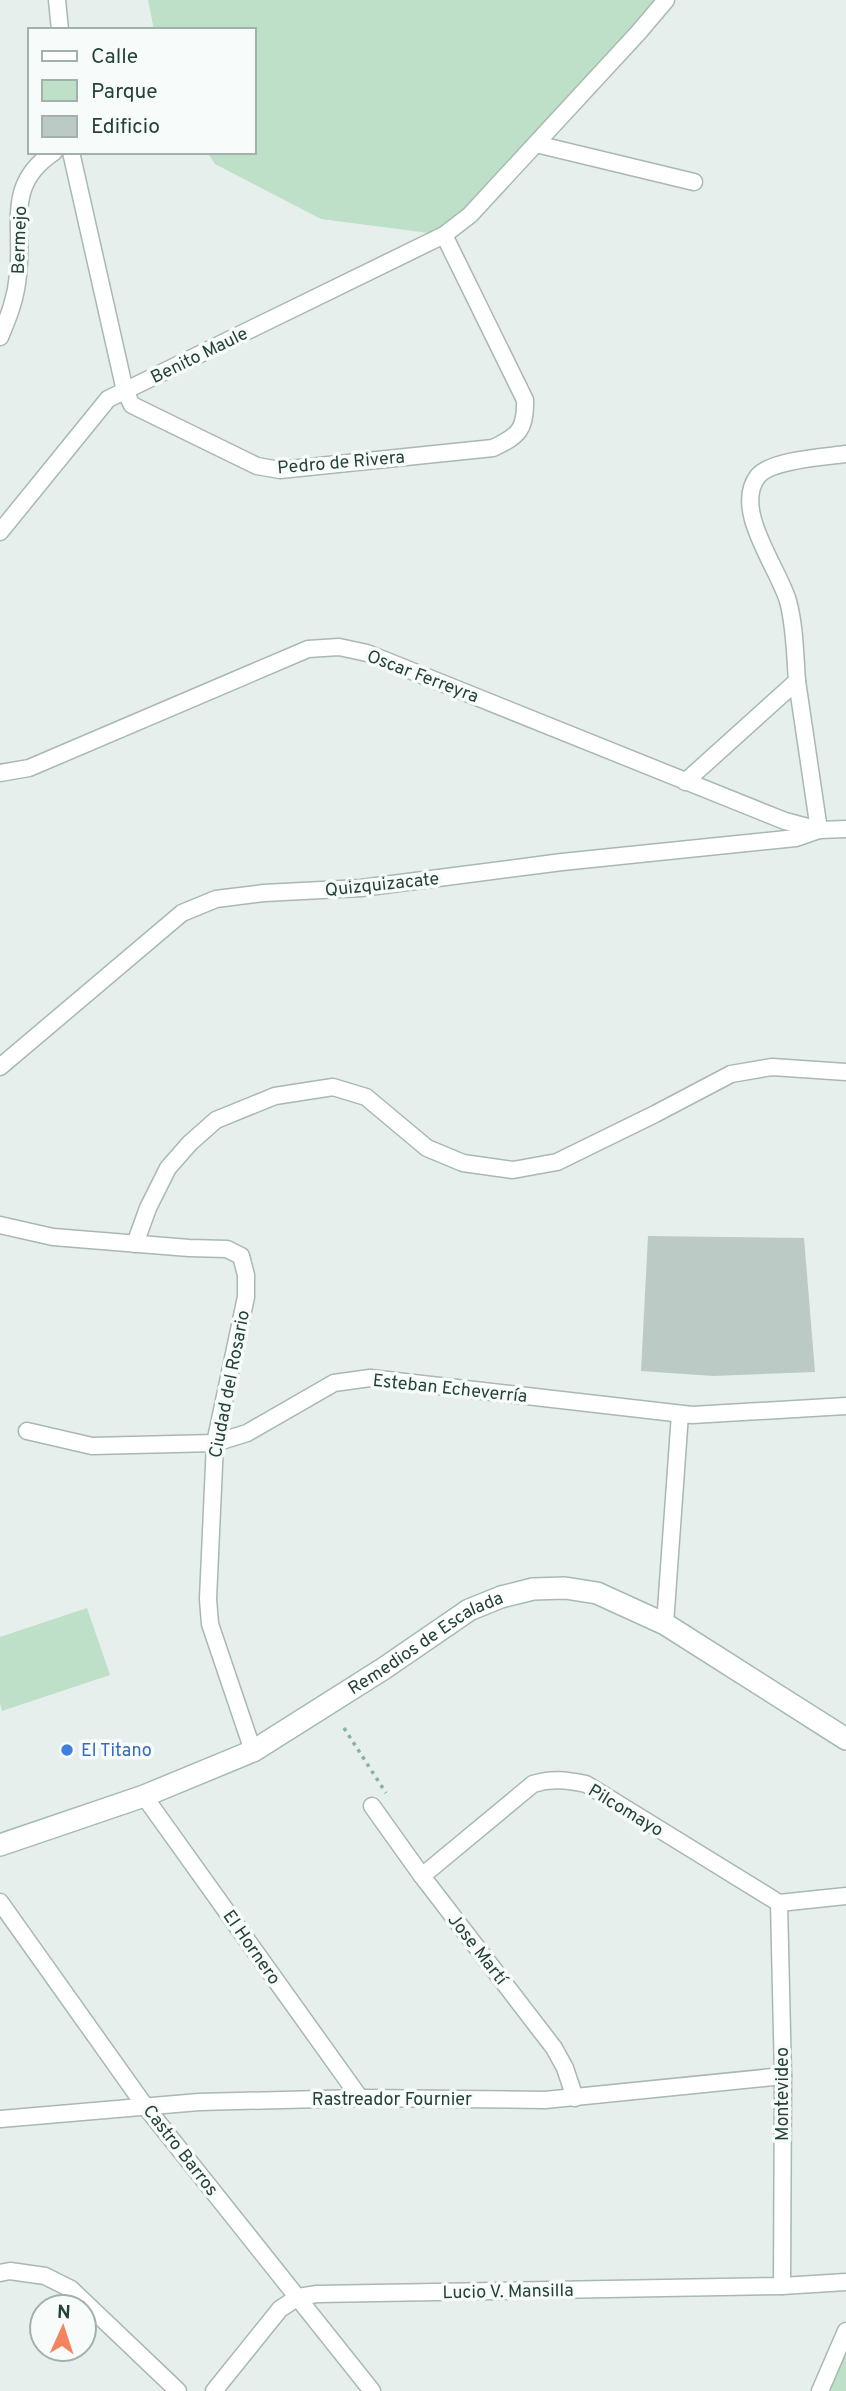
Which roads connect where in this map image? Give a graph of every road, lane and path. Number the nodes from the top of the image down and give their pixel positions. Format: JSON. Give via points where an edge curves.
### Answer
{"nodes":[{"id":1,"x":57,"y":0,"type":"edge"},
{"id":2,"x":666,"y":0,"type":"edge"},
{"id":3,"x":60,"y":28,"type":"edge"},
{"id":4,"x":536,"y":144,"type":"junction"},
{"id":5,"x":52,"y":154,"type":"edge"},
{"id":6,"x":71,"y":154,"type":"edge"},
{"id":7,"x":694,"y":182,"type":"dead end"},
{"id":8,"x":444,"y":235,"type":"junction"},
{"id":9,"x":0,"y":337,"type":"edge"},
{"id":10,"x":125,"y":391,"type":"junction"},
{"id":11,"x":846,"y":454,"type":"edge"},
{"id":12,"x":0,"y":532,"type":"edge"},
{"id":13,"x":797,"y":681,"type":"junction"},
{"id":14,"x":0,"y":773,"type":"edge"},
{"id":15,"x":685,"y":782,"type":"junction"},
{"id":16,"x":846,"y":829,"type":"edge"},
{"id":17,"x":819,"y":830,"type":"junction"},
{"id":18,"x":0,"y":1067,"type":"edge"},
{"id":19,"x":846,"y":1072,"type":"edge"},
{"id":20,"x":0,"y":1225,"type":"edge"},
{"id":21,"x":135,"y":1244,"type":"junction"},
{"id":22,"x":846,"y":1406,"type":"edge"},
{"id":23,"x":680,"y":1414,"type":"junction"},
{"id":24,"x":27,"y":1431,"type":"dead end"},
{"id":25,"x":215,"y":1443,"type":"junction"},
{"id":26,"x":665,"y":1624,"type":"junction"},
{"id":27,"x":344,"y":1728,"type":"dead end"},
{"id":28,"x":846,"y":1739,"type":"edge"},
{"id":29,"x":253,"y":1751,"type":"junction"},
{"id":30,"x":144,"y":1796,"type":"junction"},
{"id":31,"x":372,"y":1806,"type":"joint"},
{"id":32,"x":0,"y":1846,"type":"edge"},
{"id":33,"x":422,"y":1876,"type":"junction"},
{"id":34,"x":846,"y":1896,"type":"edge"},
{"id":35,"x":0,"y":1902,"type":"edge"},
{"id":36,"x":779,"y":1903,"type":"junction"},
{"id":37,"x":783,"y":2076,"type":"junction"},
{"id":38,"x":359,"y":2098,"type":"junction"},
{"id":39,"x":575,"y":2098,"type":"junction"},
{"id":40,"x":145,"y":2106,"type":"junction"},
{"id":41,"x":0,"y":2119,"type":"edge"},
{"id":42,"x":0,"y":2273,"type":"edge"},
{"id":43,"x":846,"y":2282,"type":"edge"},
{"id":44,"x":782,"y":2286,"type":"junction"},
{"id":45,"x":298,"y":2297,"type":"junction"},
{"id":46,"x":846,"y":2331,"type":"edge"},
{"id":47,"x":178,"y":2391,"type":"edge"},
{"id":48,"x":214,"y":2391,"type":"edge"},
{"id":49,"x":372,"y":2391,"type":"edge"},
{"id":50,"x":820,"y":2391,"type":"edge"}],
"edges":[{"from":1,"to":3,"type":"street"},
{"from":2,"to":4,"type":"street","name":"Benito Maule"},
{"from":4,"to":7,"type":"street"},
{"from":4,"to":8,"type":"street","name":"Benito Maule","via":[[470,215]]},
{"from":5,"to":9,"type":"street","name":"Bermejo","via":[[28,176],[21,194],[19,274],[13,307]]},
{"from":6,"to":10,"type":"street"},
{"from":8,"to":10,"type":"street","name":"Benito Maule"},
{"from":8,"to":10,"type":"street","name":"Pedro de Rivera","via":[[525,400],[526,417],[514,438],[493,448],[280,470],[257,466],[132,405]]},
{"from":10,"to":12,"type":"street","name":"Benito Maule","via":[[108,399]]},
{"from":11,"to":13,"type":"street","via":[[777,465],[759,475],[749,496],[753,522],[788,600]]},
{"from":13,"to":15,"type":"street"},
{"from":13,"to":17,"type":"street"},
{"from":14,"to":15,"type":"street","name":"Oscar Ferreyra","via":[[29,768],[308,649],[339,647],[367,653]]},
{"from":15,"to":17,"type":"street","name":"Oscar Ferreyra"},
{"from":16,"to":17,"type":"street","name":"Oscar Ferreyra"},
{"from":17,"to":18,"type":"street","name":"Quizquizacate","via":[[796,838],[361,888],[216,899],[182,913]]},
{"from":19,"to":21,"type":"street","via":[[772,1067],[731,1074],[556,1162],[513,1170],[463,1163],[427,1147],[366,1097],[333,1087],[275,1096],[216,1120],[190,1143],[168,1168]]},
{"from":20,"to":21,"type":"street","name":"Ciudad del Rosario","via":[[53,1237]]},
{"from":21,"to":25,"type":"street","name":"Ciudad del Rosario","via":[[227,1249],[241,1256],[246,1297]]},
{"from":22,"to":23,"type":"street","name":"Esteban Echeverría"},
{"from":23,"to":25,"type":"street","name":"Esteban Echeverría","via":[[370,1378],[334,1383],[247,1433]]},
{"from":23,"to":26,"type":"street"},
{"from":24,"to":25,"type":"street","name":"Esteban Echeverría","via":[[92,1446]]},
{"from":25,"to":29,"type":"street","name":"Ciudad del Rosario","via":[[210,1624]]},
{"from":26,"to":28,"type":"main road","name":"Remedios de Escalada"},
{"from":26,"to":29,"type":"main road","name":"Remedios de Escalada","via":[[597,1593],[533,1589],[502,1597],[469,1610]]},
{"from":27,"to":31,"type":"path","via":[[386,1794]]},
{"from":29,"to":30,"type":"main road","name":"Remedios de Escalada"},
{"from":30,"to":32,"type":"main road","name":"Remedios de Escalada"},
{"from":30,"to":38,"type":"street","name":"El Hornero"},
{"from":31,"to":33,"type":"street","name":"Jose Martí"},
{"from":33,"to":36,"type":"street","name":"Pilcomayo","via":[[533,1784],[564,1780],[586,1784]]},
{"from":33,"to":39,"type":"street","name":"Jose Martí","via":[[554,2048]]},
{"from":34,"to":36,"type":"street"},
{"from":35,"to":40,"type":"street","name":"Castro Barros"},
{"from":36,"to":37,"type":"street","name":"Montevideo"},
{"from":37,"to":39,"type":"street","name":"Rastreador Fournier"},
{"from":37,"to":44,"type":"street","name":"Montevideo"},
{"from":38,"to":39,"type":"street","name":"Rastreador Fournier"},
{"from":38,"to":40,"type":"street","name":"Rastreador Fournier"},
{"from":40,"to":41,"type":"street","name":"Rastreador Fournier"},
{"from":40,"to":45,"type":"street","name":"Castro Barros"},
{"from":42,"to":47,"type":"street","via":[[46,2276],[71,2289]]},
{"from":43,"to":44,"type":"street","name":"Lucio V. Mansilla"},
{"from":44,"to":45,"type":"street","name":"Lucio V. Mansilla"},
{"from":45,"to":48,"type":"street","via":[[280,2309]]},
{"from":45,"to":49,"type":"street","name":"Castro Barros"},
{"from":46,"to":50,"type":"street"}]}
